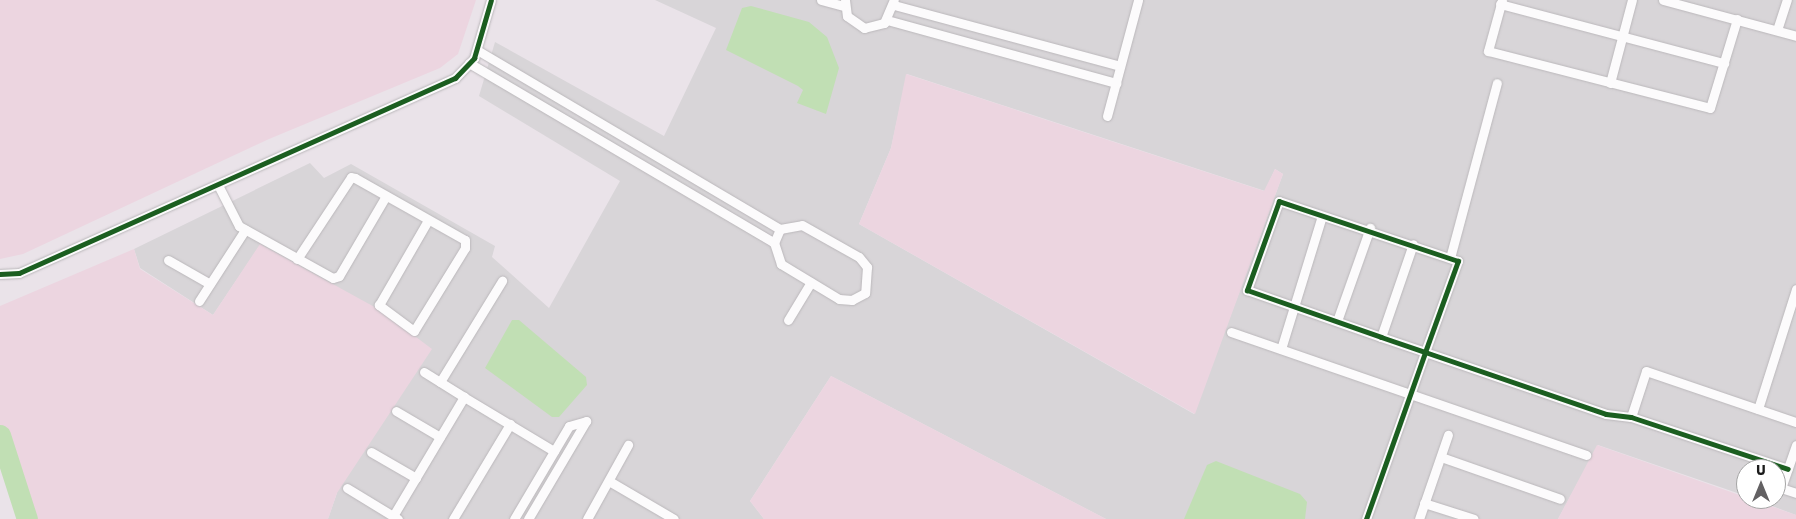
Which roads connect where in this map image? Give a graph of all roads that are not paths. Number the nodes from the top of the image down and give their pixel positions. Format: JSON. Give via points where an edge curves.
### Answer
{"nodes":[{"id":1,"x":491,"y":0,"type":"edge"},
{"id":2,"x":821,"y":0,"type":"edge"},
{"id":3,"x":1138,"y":0,"type":"edge"},
{"id":4,"x":1632,"y":0,"type":"edge"},
{"id":5,"x":1663,"y":0,"type":"edge"},
{"id":6,"x":1787,"y":0,"type":"edge"},
{"id":7,"x":1501,"y":2,"type":"edge"},
{"id":8,"x":844,"y":3,"type":"edge"},
{"id":9,"x":894,"y":3,"type":"edge"},
{"id":10,"x":1736,"y":19,"type":"junction"},
{"id":11,"x":887,"y":20,"type":"junction"},
{"id":12,"x":1777,"y":30,"type":"junction"},
{"id":13,"x":1622,"y":36,"type":"junction"},
{"id":14,"x":1796,"y":36,"type":"edge"},
{"id":15,"x":477,"y":50,"type":"junction"},
{"id":16,"x":469,"y":63,"type":"junction"},
{"id":17,"x":1724,"y":63,"type":"junction"},
{"id":18,"x":1120,"y":66,"type":"junction"},
{"id":19,"x":1116,"y":83,"type":"junction"},
{"id":20,"x":1497,"y":83,"type":"dead end"},
{"id":21,"x":1610,"y":83,"type":"junction"},
{"id":22,"x":1107,"y":116,"type":"dead end"},
{"id":23,"x":638,"y":145,"type":"junction"},
{"id":24,"x":630,"y":158,"type":"junction"},
{"id":25,"x":218,"y":185,"type":"junction"},
{"id":26,"x":386,"y":196,"type":"junction"},
{"id":27,"x":1322,"y":216,"type":"junction"},
{"id":28,"x":428,"y":220,"type":"junction"},
{"id":29,"x":1370,"y":228,"type":"junction"},
{"id":30,"x":780,"y":229,"type":"junction"},
{"id":31,"x":245,"y":230,"type":"junction"},
{"id":32,"x":774,"y":242,"type":"junction"},
{"id":33,"x":1414,"y":244,"type":"junction"},
{"id":34,"x":1450,"y":258,"type":"junction"},
{"id":35,"x":297,"y":259,"type":"junction"},
{"id":36,"x":168,"y":260,"type":"dead end"},
{"id":37,"x":0,"y":274,"type":"edge"},
{"id":38,"x":502,"y":281,"type":"dead end"},
{"id":39,"x":811,"y":282,"type":"junction"},
{"id":40,"x":210,"y":284,"type":"junction"},
{"id":41,"x":1796,"y":288,"type":"edge"},
{"id":42,"x":199,"y":301,"type":"dead end"},
{"id":43,"x":1294,"y":306,"type":"junction"},
{"id":44,"x":788,"y":320,"type":"dead end"},
{"id":45,"x":1337,"y":321,"type":"junction"},
{"id":46,"x":1231,"y":332,"type":"dead end"},
{"id":47,"x":1381,"y":336,"type":"junction"},
{"id":48,"x":1281,"y":350,"type":"junction"},
{"id":49,"x":1426,"y":352,"type":"junction"},
{"id":50,"x":424,"y":372,"type":"dead end"},
{"id":51,"x":440,"y":382,"type":"junction"},
{"id":52,"x":1410,"y":394,"type":"junction"},
{"id":53,"x":464,"y":397,"type":"junction"},
{"id":54,"x":1758,"y":409,"type":"junction"},
{"id":55,"x":396,"y":411,"type":"dead end"},
{"id":56,"x":1631,"y":417,"type":"junction"},
{"id":57,"x":1796,"y":422,"type":"edge"},
{"id":58,"x":510,"y":424,"type":"junction"},
{"id":59,"x":1448,"y":436,"type":"dead end"},
{"id":60,"x":440,"y":437,"type":"junction"},
{"id":61,"x":628,"y":445,"type":"dead end"},
{"id":62,"x":1796,"y":445,"type":"edge"},
{"id":63,"x":554,"y":451,"type":"junction"},
{"id":64,"x":371,"y":452,"type":"dead end"},
{"id":65,"x":1586,"y":455,"type":"dead end"},
{"id":66,"x":1440,"y":457,"type":"junction"},
{"id":67,"x":1788,"y":469,"type":"junction"},
{"id":68,"x":416,"y":478,"type":"junction"},
{"id":69,"x":609,"y":480,"type":"junction"},
{"id":70,"x":347,"y":488,"type":"dead end"},
{"id":71,"x":1796,"y":493,"type":"edge"},
{"id":72,"x":1560,"y":499,"type":"dead end"},
{"id":73,"x":1424,"y":503,"type":"junction"},
{"id":74,"x":396,"y":518,"type":"edge"},
{"id":75,"x":453,"y":519,"type":"edge"},
{"id":76,"x":514,"y":519,"type":"edge"},
{"id":77,"x":528,"y":519,"type":"edge"},
{"id":78,"x":588,"y":519,"type":"edge"},
{"id":79,"x":674,"y":519,"type":"edge"},
{"id":80,"x":1366,"y":519,"type":"edge"},
{"id":81,"x":1419,"y":519,"type":"edge"},
{"id":82,"x":1474,"y":519,"type":"edge"}],
"edges":[{"from":1,"to":15,"type":"street"},
{"from":2,"to":8,"type":"street"},
{"from":3,"to":18,"type":"street"},
{"from":4,"to":13,"type":"street"},
{"from":5,"to":10,"type":"street"},
{"from":6,"to":12,"type":"street"},
{"from":7,"to":13,"type":"street"},
{"from":7,"to":21,"type":"street","via":[[1488,51]]},
{"from":8,"to":11,"type":"street","via":[[851,20],[864,28]]},
{"from":9,"to":11,"type":"street"},
{"from":9,"to":18,"type":"street"},
{"from":10,"to":12,"type":"street"},
{"from":10,"to":17,"type":"street"},
{"from":11,"to":19,"type":"street"},
{"from":12,"to":14,"type":"street"},
{"from":13,"to":17,"type":"street"},
{"from":13,"to":21,"type":"street"},
{"from":15,"to":16,"type":"street"},
{"from":15,"to":23,"type":"street"},
{"from":16,"to":24,"type":"street"},
{"from":16,"to":25,"type":"street","via":[[455,78]]},
{"from":17,"to":21,"type":"street","via":[[1710,108]]},
{"from":18,"to":19,"type":"street"},
{"from":19,"to":22,"type":"street"},
{"from":20,"to":34,"type":"street"},
{"from":23,"to":24,"type":"street"},
{"from":23,"to":30,"type":"street"},
{"from":24,"to":32,"type":"street"},
{"from":25,"to":31,"type":"street"},
{"from":25,"to":37,"type":"street","via":[[19,273]]},
{"from":26,"to":28,"type":"street"},
{"from":26,"to":35,"type":"street","via":[[356,178],[347,179]]},
{"from":26,"to":35,"type":"street","via":[[339,276],[333,278]]},
{"from":27,"to":29,"type":"street"},
{"from":27,"to":43,"type":"street"},
{"from":27,"to":43,"type":"street","via":[[1279,201],[1247,290]]},
{"from":28,"to":28,"type":"street","via":[[467,244],[414,331],[379,305]]},
{"from":29,"to":33,"type":"street"},
{"from":29,"to":45,"type":"street"},
{"from":30,"to":32,"type":"street"},
{"from":30,"to":39,"type":"street","via":[[802,225],[859,257],[866,267],[865,293],[852,300],[838,299]]},
{"from":31,"to":35,"type":"street"},
{"from":31,"to":40,"type":"street"},
{"from":32,"to":39,"type":"street","via":[[781,264]]},
{"from":33,"to":34,"type":"street"},
{"from":33,"to":47,"type":"street"},
{"from":34,"to":49,"type":"street","via":[[1458,260]]},
{"from":36,"to":40,"type":"street"},
{"from":38,"to":51,"type":"street"},
{"from":39,"to":44,"type":"street"},
{"from":40,"to":42,"type":"street"},
{"from":41,"to":54,"type":"street"},
{"from":43,"to":45,"type":"street"},
{"from":43,"to":48,"type":"street"},
{"from":45,"to":47,"type":"street"},
{"from":46,"to":48,"type":"street"},
{"from":47,"to":49,"type":"street"},
{"from":48,"to":52,"type":"street"},
{"from":49,"to":52,"type":"street"},
{"from":49,"to":56,"type":"street","via":[[1606,414]]},
{"from":50,"to":51,"type":"street"},
{"from":51,"to":53,"type":"street"},
{"from":52,"to":65,"type":"street"},
{"from":52,"to":80,"type":"street"},
{"from":53,"to":58,"type":"street"},
{"from":53,"to":60,"type":"street"},
{"from":54,"to":56,"type":"street","via":[[1646,372]]},
{"from":54,"to":57,"type":"street"},
{"from":55,"to":60,"type":"street"},
{"from":56,"to":67,"type":"street"},
{"from":58,"to":63,"type":"street"},
{"from":58,"to":75,"type":"street"},
{"from":59,"to":66,"type":"street"},
{"from":60,"to":68,"type":"street"},
{"from":61,"to":69,"type":"street"},
{"from":62,"to":67,"type":"street"},
{"from":63,"to":76,"type":"street"},
{"from":63,"to":77,"type":"street","via":[[569,426],[586,421]]},
{"from":64,"to":68,"type":"street"},
{"from":66,"to":72,"type":"street"},
{"from":66,"to":73,"type":"street"},
{"from":67,"to":71,"type":"street","via":[[1781,488]]},
{"from":68,"to":74,"type":"street"},
{"from":69,"to":78,"type":"street"},
{"from":69,"to":79,"type":"street"},
{"from":70,"to":74,"type":"street"},
{"from":73,"to":81,"type":"street"},
{"from":73,"to":82,"type":"street"}]}
